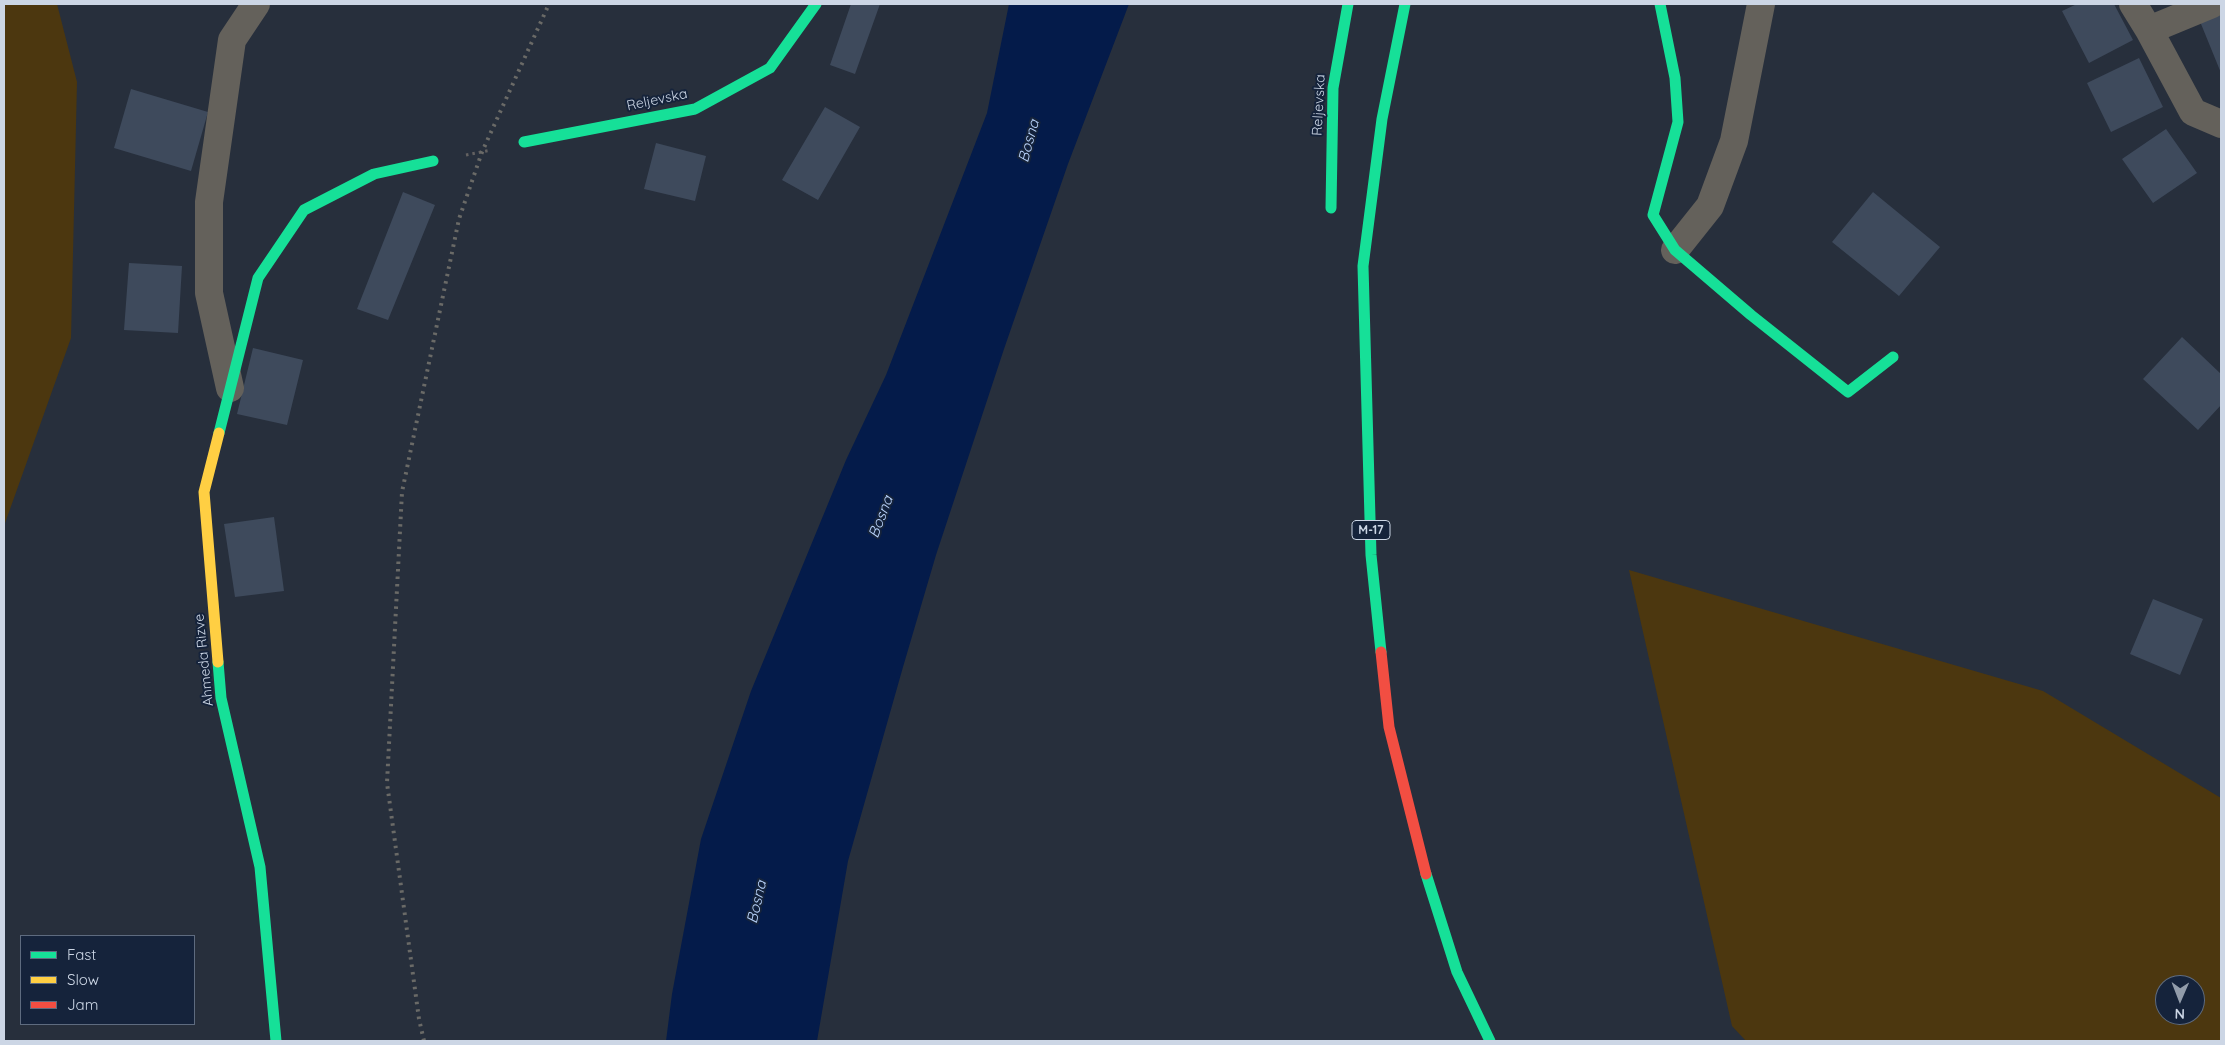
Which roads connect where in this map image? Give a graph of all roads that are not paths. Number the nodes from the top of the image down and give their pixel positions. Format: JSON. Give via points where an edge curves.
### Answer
{"nodes":[{"id":1,"x":256,"y":4,"type":"edge"},
{"id":2,"x":816,"y":4,"type":"edge"},
{"id":3,"x":1348,"y":4,"type":"edge"},
{"id":4,"x":1405,"y":4,"type":"edge"},
{"id":5,"x":1660,"y":4,"type":"edge"},
{"id":6,"x":1761,"y":4,"type":"edge"},
{"id":7,"x":2133,"y":4,"type":"edge"},
{"id":8,"x":2212,"y":4,"type":"edge"},
{"id":9,"x":2149,"y":30,"type":"junction"},
{"id":10,"x":2221,"y":124,"type":"edge"},
{"id":11,"x":524,"y":142,"type":"road end"},
{"id":12,"x":433,"y":161,"type":"road end"},
{"id":13,"x":1331,"y":208,"type":"dead end"},
{"id":14,"x":1675,"y":250,"type":"junction"},
{"id":15,"x":1892,"y":357,"type":"dead end"},
{"id":16,"x":230,"y":388,"type":"junction"},
{"id":17,"x":276,"y":1041,"type":"edge"},
{"id":18,"x":1490,"y":1041,"type":"edge"}],
"edges":[{"from":1,"to":16,"type":"street","via":[[232,40],[209,202],[209,293]]},
{"from":2,"to":11,"type":"street","name":"Reljevska","via":[[770,68],[695,109]]},
{"from":3,"to":13,"type":"street","name":"Reljevska","via":[[1333,88]]},
{"from":4,"to":18,"type":"street","number":"M-17","via":[[1382,119],[1363,266],[1371,555],[1389,727],[1419,853],[1457,972]]},
{"from":5,"to":14,"type":"street","via":[[1675,78],[1678,122],[1653,215]]},
{"from":6,"to":14,"type":"street","via":[[1734,141],[1710,206]]},
{"from":7,"to":9,"type":"street"},
{"from":8,"to":9,"type":"street"},
{"from":9,"to":10,"type":"street","via":[[2194,112]]},
{"from":12,"to":16,"type":"street","name":"Ahmeda Rizve","via":[[374,174],[304,210],[258,278]]},
{"from":14,"to":15,"type":"street","via":[[1848,392]]},
{"from":16,"to":17,"type":"street","name":"Ahmeda Rizve","via":[[204,492],[221,698],[260,867]]}]}
